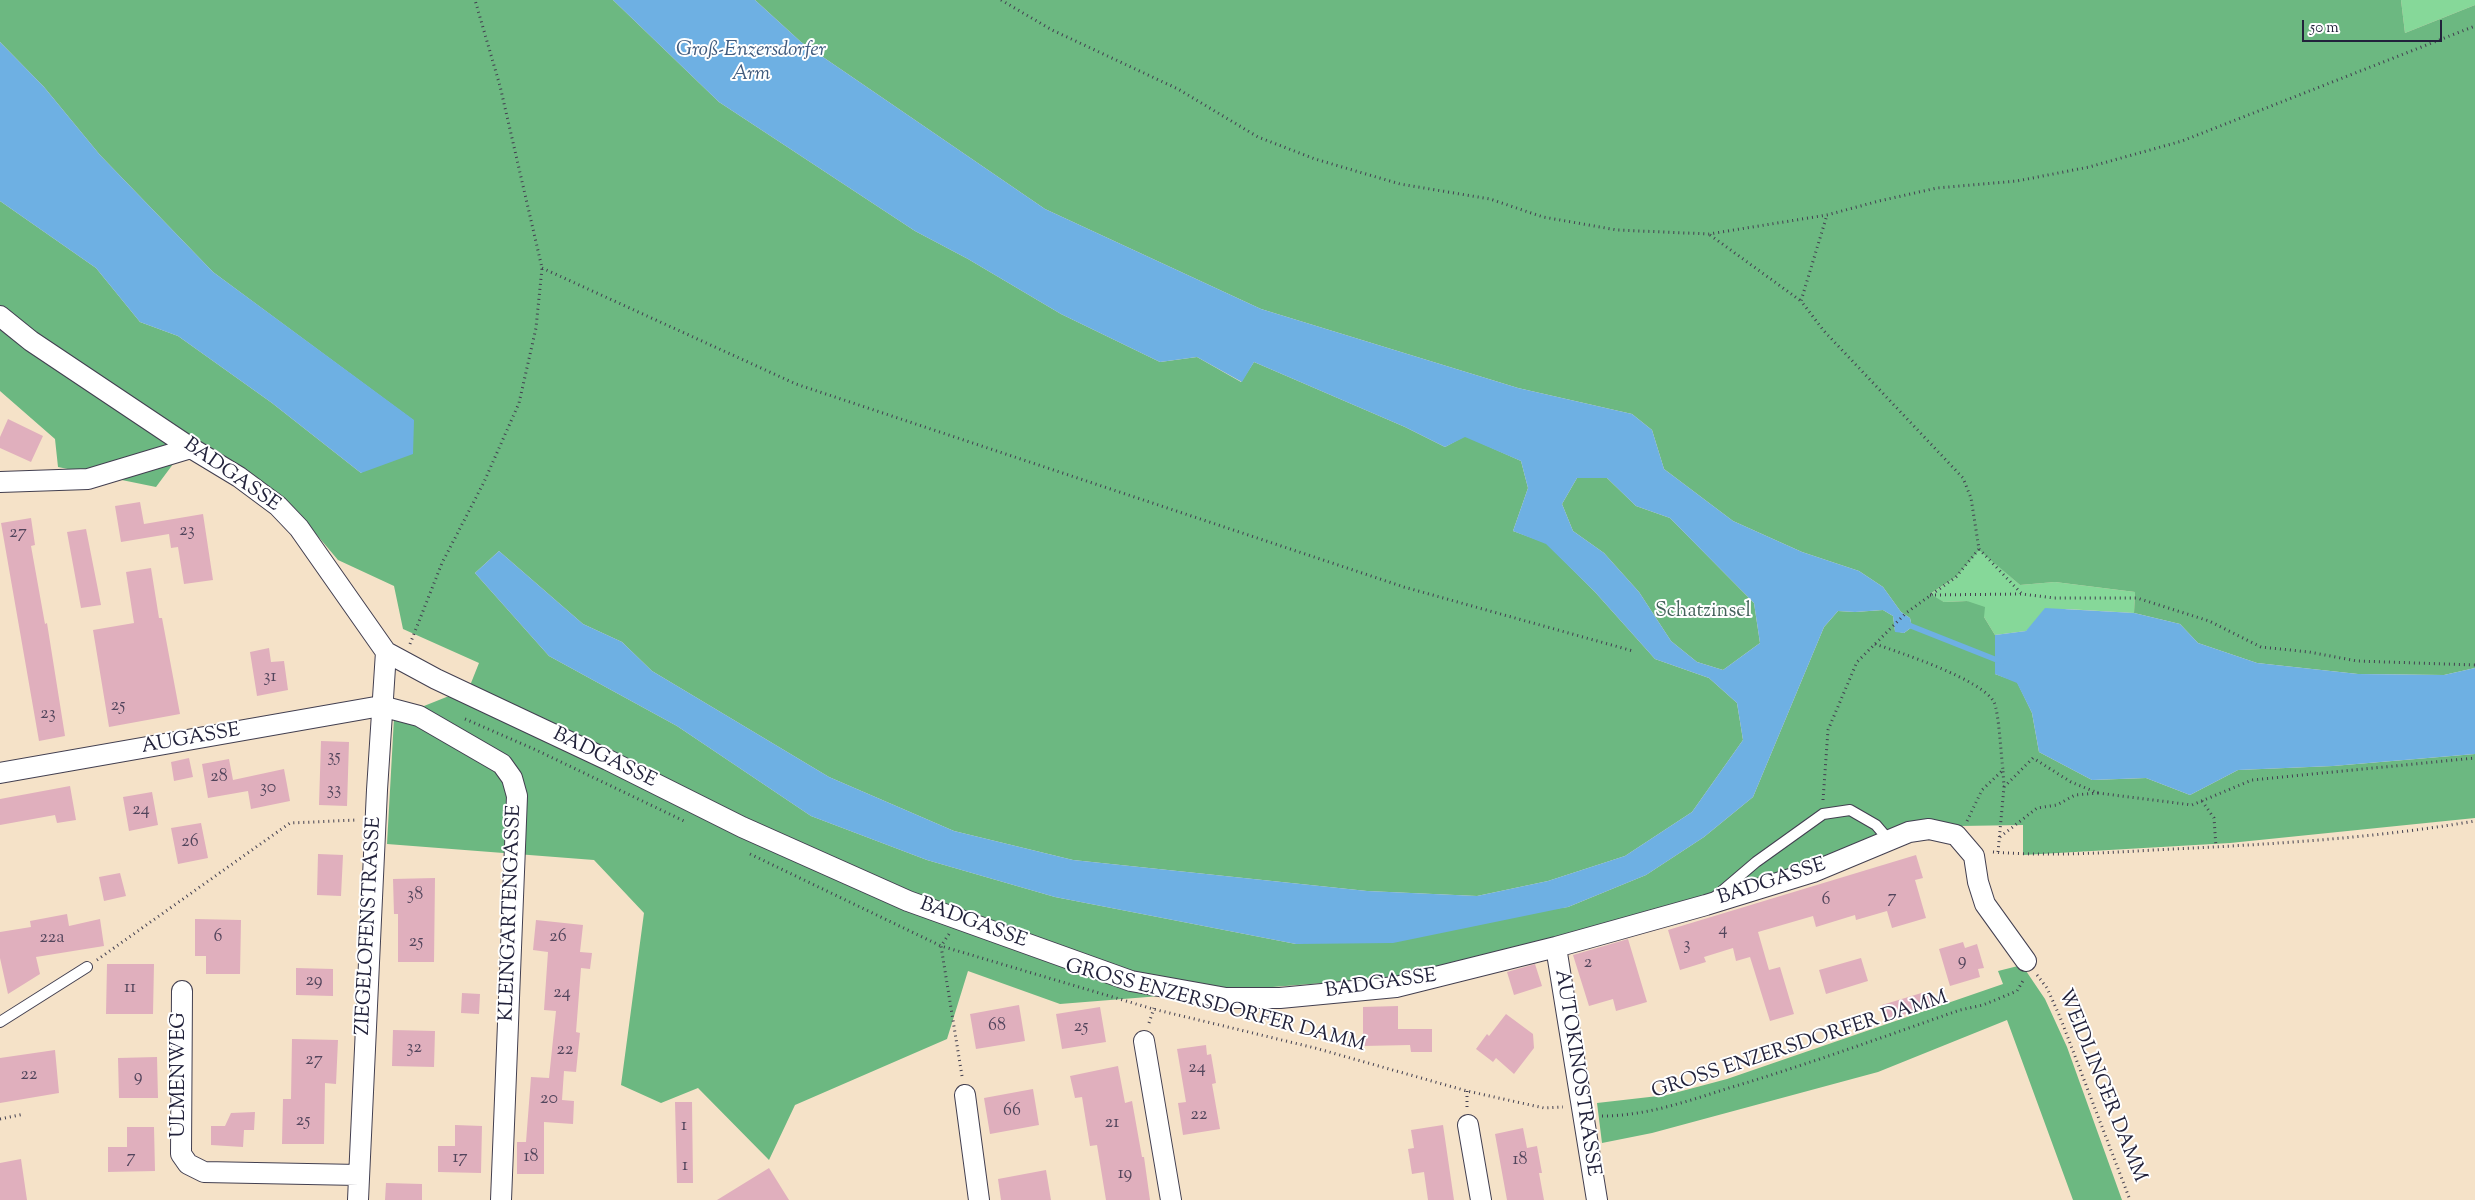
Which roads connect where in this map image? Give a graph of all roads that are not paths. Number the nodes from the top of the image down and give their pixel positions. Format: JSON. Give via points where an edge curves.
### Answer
{"nodes":[{"id":1,"x":0,"y":316,"type":"edge"},
{"id":2,"x":191,"y":448,"type":"junction"},
{"id":3,"x":0,"y":482,"type":"edge"},
{"id":4,"x":395,"y":656,"type":"junction"},
{"id":5,"x":381,"y":706,"type":"junction"},
{"id":6,"x":0,"y":774,"type":"edge"},
{"id":7,"x":1888,"y":839,"type":"junction"},
{"id":8,"x":1706,"y":905,"type":"junction"},
{"id":9,"x":1556,"y":947,"type":"junction"},
{"id":10,"x":2026,"y":961,"type":"road end"},
{"id":11,"x":87,"y":967,"type":"road end"},
{"id":12,"x":182,"y":992,"type":"dead end"},
{"id":13,"x":0,"y":1022,"type":"edge"},
{"id":14,"x":1144,"y":1041,"type":"road end"},
{"id":15,"x":965,"y":1096,"type":"road end"},
{"id":16,"x":1468,"y":1125,"type":"dead end"},
{"id":17,"x":358,"y":1175,"type":"junction"},
{"id":18,"x":358,"y":1200,"type":"edge"},
{"id":19,"x":501,"y":1200,"type":"edge"},
{"id":20,"x":979,"y":1200,"type":"edge"},
{"id":21,"x":1171,"y":1200,"type":"edge"},
{"id":22,"x":1481,"y":1200,"type":"edge"},
{"id":23,"x":1597,"y":1200,"type":"edge"}],
"edges":[{"from":1,"to":2,"type":"street","name":"BADGASSE","via":[[31,341]]},
{"from":2,"to":3,"type":"street","via":[[88,479]]},
{"from":2,"to":4,"type":"street","name":"BADGASSE","via":[[278,506],[299,528]]},
{"from":4,"to":5,"type":"street","name":"ZIEGELOFENSTRASSE"},
{"from":4,"to":9,"type":"street","name":"BADGASSE","via":[[436,679],[742,827],[908,901],[1131,981],[1226,998],[1280,998],[1396,987]]},
{"from":5,"to":6,"type":"street","name":"AUGASSE"},
{"from":5,"to":17,"type":"street","name":"ZIEGELOFENSTRASSE"},
{"from":5,"to":19,"type":"street","name":"KLEINGARTENGASSE","via":[[419,716],[502,764],[512,778],[517,796]]},
{"from":7,"to":8,"type":"street","name":"BADGASSE","via":[[1813,872]]},
{"from":7,"to":8,"type":"lane","via":[[1876,826],[1850,810],[1822,814],[1756,862]]},
{"from":7,"to":10,"type":"street","name":"BADGASSE","via":[[1929,829],[1956,835],[1974,856],[1985,904]]},
{"from":8,"to":9,"type":"street","name":"BADGASSE"},
{"from":9,"to":23,"type":"street","name":"AUTOKINOSTRASSE"},
{"from":11,"to":13,"type":"lane"},
{"from":12,"to":17,"type":"street","name":"ULMENWEG","via":[[181,1154],[188,1164],[204,1172]]},
{"from":14,"to":21,"type":"street"},
{"from":15,"to":20,"type":"street"},
{"from":16,"to":22,"type":"street"},
{"from":17,"to":18,"type":"street","name":"ZIEGELOFENSTRASSE"}]}
